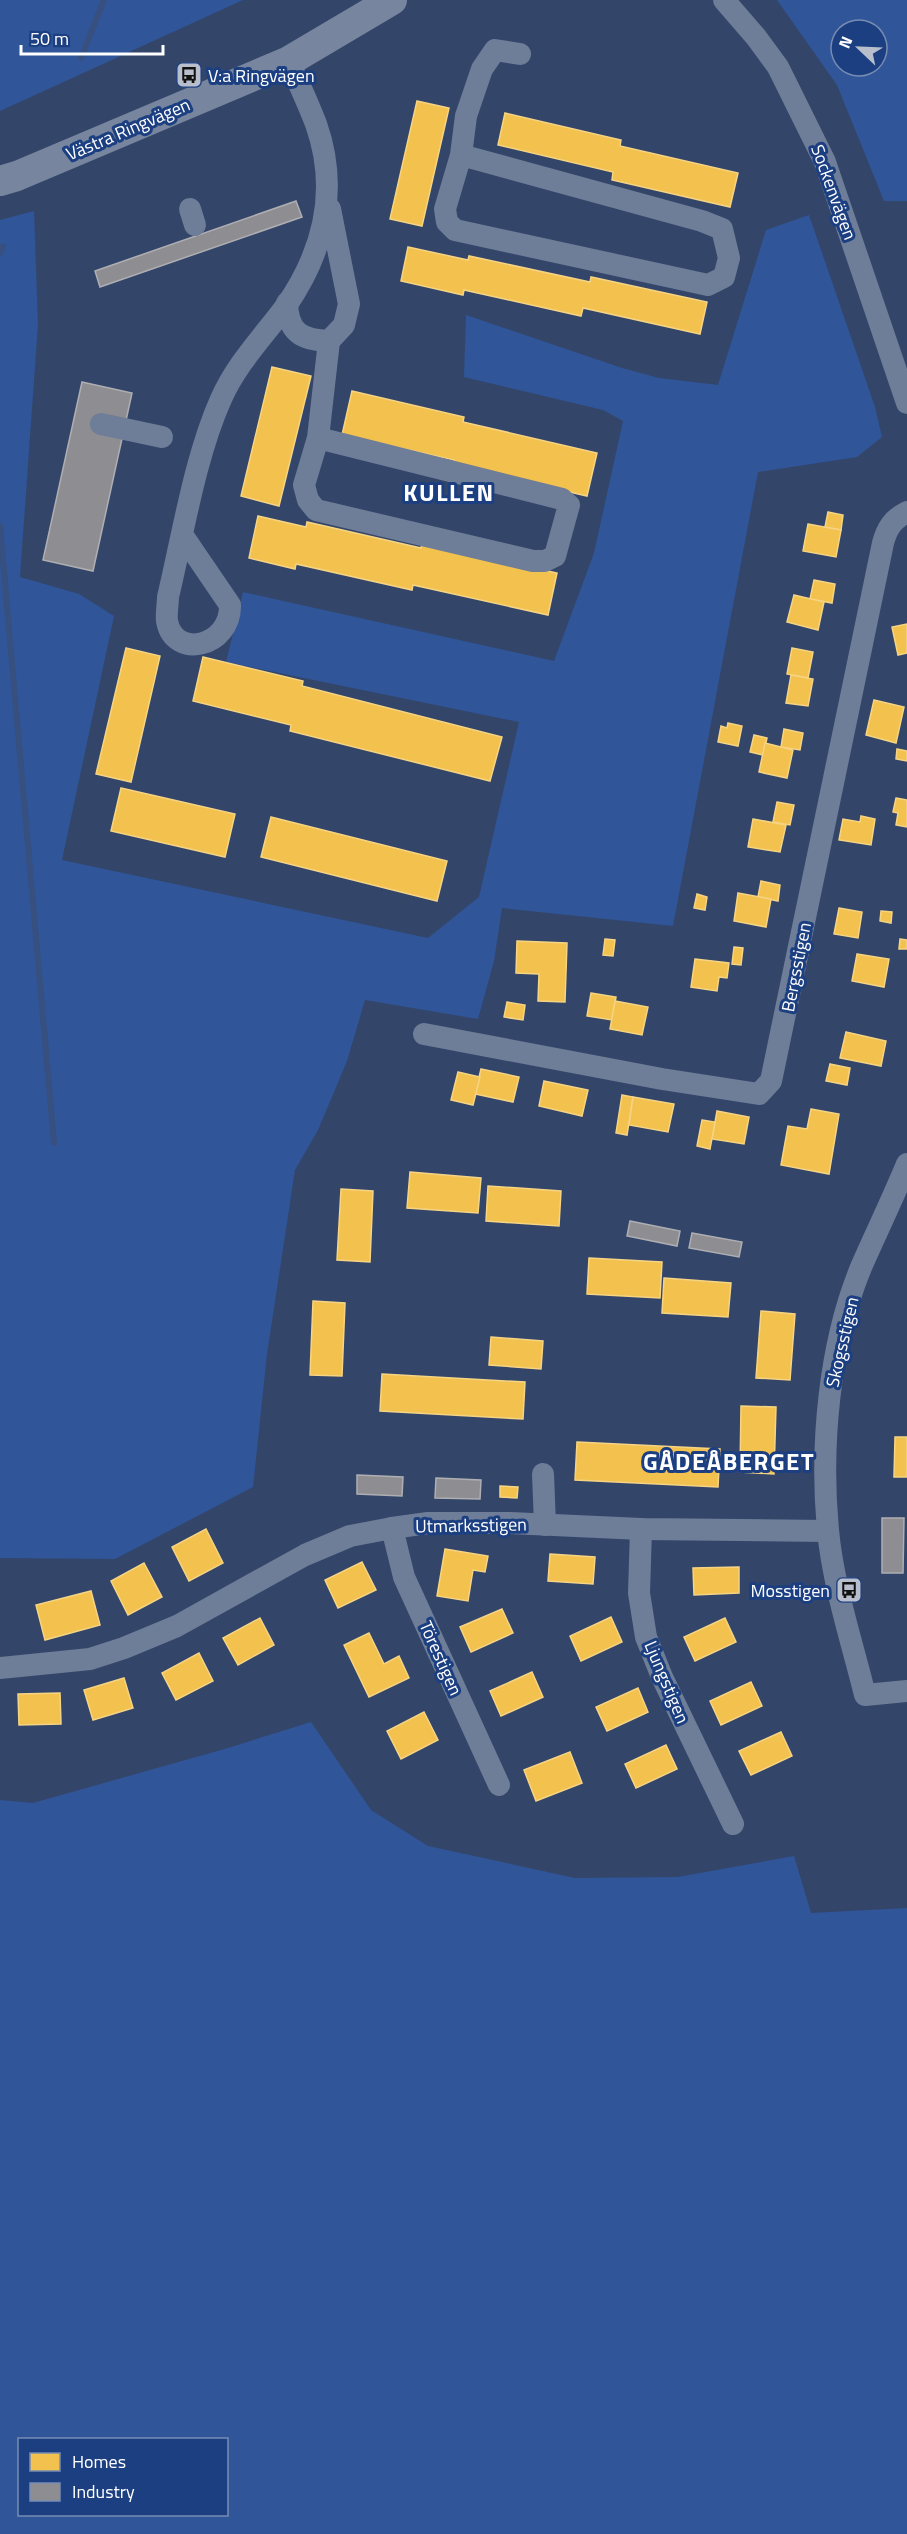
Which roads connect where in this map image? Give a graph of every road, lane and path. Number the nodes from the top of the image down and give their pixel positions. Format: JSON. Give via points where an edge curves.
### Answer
{"nodes":[{"id":1,"x":392,"y":0,"type":"edge"},
{"id":2,"x":723,"y":0,"type":"edge"},
{"id":3,"x":520,"y":54,"type":"dead end"},
{"id":4,"x":289,"y":61,"type":"junction"},
{"id":5,"x":461,"y":155,"type":"junction"},
{"id":6,"x":0,"y":181,"type":"edge"},
{"id":7,"x":328,"y":199,"type":"junction"},
{"id":8,"x":287,"y":303,"type":"junction"},
{"id":9,"x":329,"y":341,"type":"junction"},
{"id":10,"x":907,"y":403,"type":"edge"},
{"id":11,"x":101,"y":424,"type":"dead end"},
{"id":12,"x":162,"y":437,"type":"dead end"},
{"id":13,"x":318,"y":438,"type":"junction"},
{"id":14,"x":907,"y":512,"type":"edge"},
{"id":15,"x":183,"y":536,"type":"dead end"},
{"id":16,"x":424,"y":1034,"type":"dead end"},
{"id":17,"x":907,"y":1164,"type":"edge"},
{"id":18,"x":543,"y":1474,"type":"dead end"},
{"id":19,"x":545,"y":1525,"type":"junction"},
{"id":20,"x":392,"y":1528,"type":"junction"},
{"id":21,"x":641,"y":1529,"type":"junction"},
{"id":22,"x":828,"y":1531,"type":"junction"},
{"id":23,"x":0,"y":1668,"type":"edge"},
{"id":24,"x":907,"y":1691,"type":"edge"},
{"id":25,"x":499,"y":1785,"type":"dead end"},
{"id":26,"x":733,"y":1824,"type":"dead end"}],
"edges":[{"from":1,"to":4,"type":"main road","name":"Västra Ringvägen"},
{"from":2,"to":10,"type":"street","name":"Sockenvägen","via":[[778,67],[825,162]]},
{"from":3,"to":5,"type":"street","via":[[495,50],[482,69],[466,116]]},
{"from":4,"to":6,"type":"main road","name":"Västra Ringvägen"},
{"from":4,"to":7,"type":"street","via":[[316,126]]},
{"from":5,"to":5,"type":"street","via":[[445,209],[447,222],[454,230],[708,285],[724,277],[729,258],[722,229]]},
{"from":7,"to":8,"type":"street","via":[[322,232]]},
{"from":7,"to":9,"type":"street","via":[[349,304],[344,325]]},
{"from":8,"to":9,"type":"street","via":[[290,324],[300,335]]},
{"from":8,"to":15,"type":"street","via":[[233,372],[220,401],[206,436]]},
{"from":9,"to":13,"type":"street"},
{"from":11,"to":12,"type":"street"},
{"from":13,"to":13,"type":"street","via":[[304,485],[316,510],[533,561],[555,556],[569,505],[562,499]]},
{"from":14,"to":16,"type":"street","name":"Bergsstigen","via":[[894,520],[883,543],[771,1081],[759,1094]]},
{"from":17,"to":22,"type":"street","name":"Skogsstigen","via":[[862,1265],[837,1354],[825,1463]]},
{"from":18,"to":19,"type":"street"},
{"from":19,"to":20,"type":"street","name":"Utmarksstigen","via":[[428,1523]]},
{"from":19,"to":21,"type":"street","name":"Utmarksstigen"},
{"from":20,"to":23,"type":"street","name":"Utmarksstigen","via":[[350,1536],[305,1555],[177,1626],[124,1648],[90,1659]]},
{"from":20,"to":25,"type":"street","name":"Törestigen","via":[[404,1577]]},
{"from":21,"to":22,"type":"street","name":"Utmarksstigen"},
{"from":21,"to":26,"type":"street","name":"Ljungstigen","via":[[639,1593],[646,1637]]},
{"from":22,"to":24,"type":"street","via":[[865,1695]]}]}
